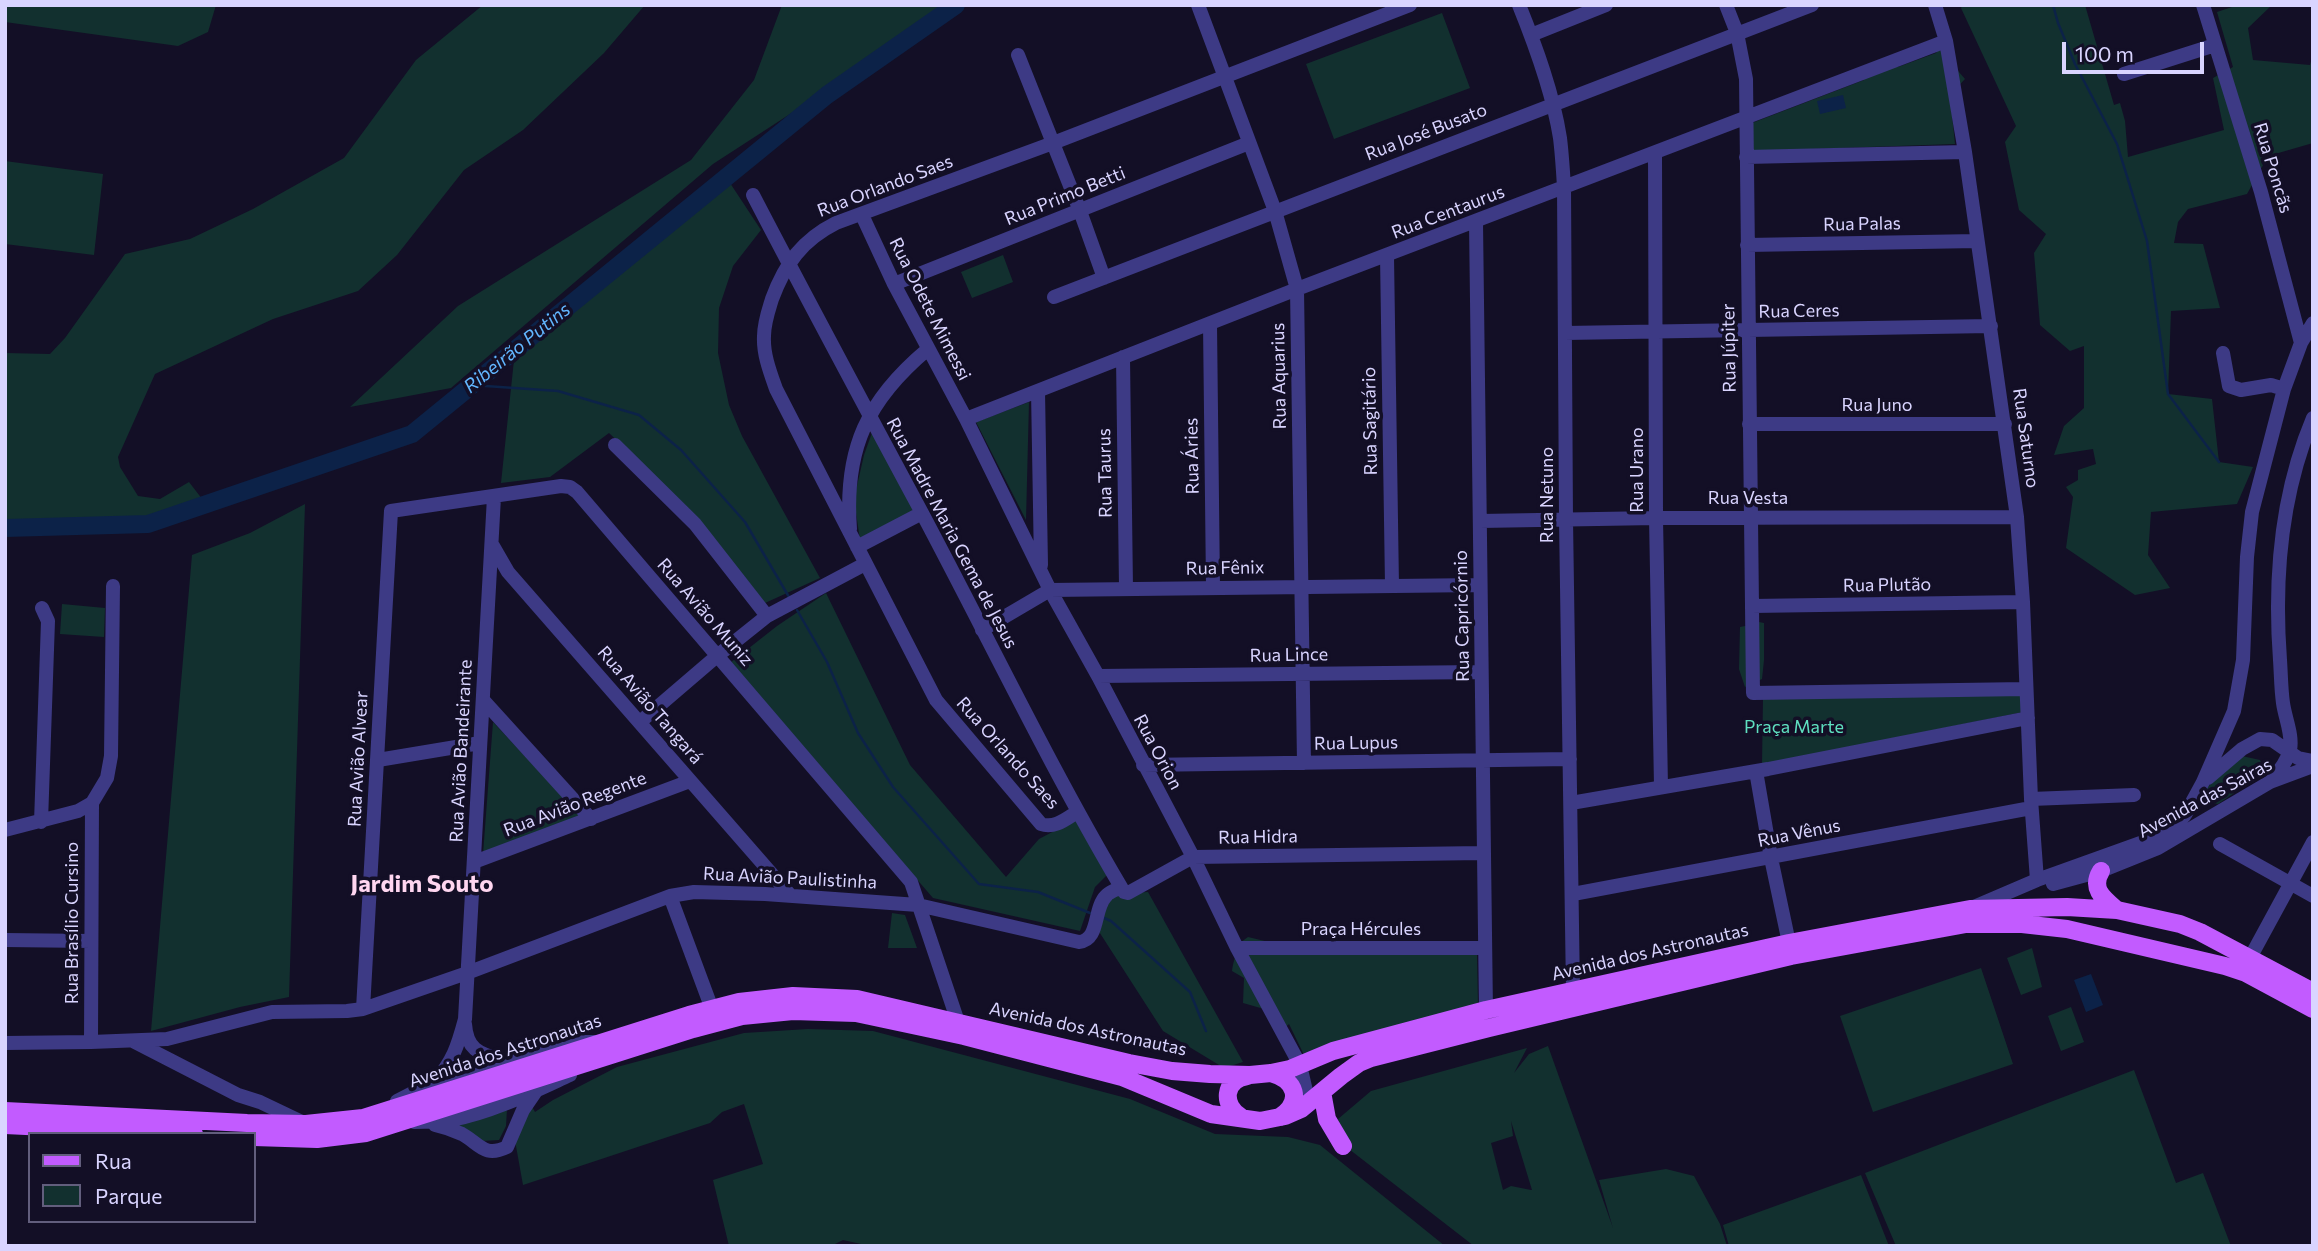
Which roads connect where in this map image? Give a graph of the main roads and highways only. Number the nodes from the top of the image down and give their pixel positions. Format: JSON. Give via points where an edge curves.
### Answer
{"nodes":[{"id":1,"x":2101,"y":871,"type":"road end"},
{"id":2,"x":2117,"y":910,"type":"junction"},
{"id":3,"x":2180,"y":925,"type":"junction"},
{"id":4,"x":2167,"y":952,"type":"junction"},
{"id":5,"x":2313,"y":992,"type":"edge"},
{"id":6,"x":2313,"y":1009,"type":"edge"},
{"id":7,"x":606,"y":1049,"type":"junction"},
{"id":8,"x":1271,"y":1073,"type":"junction"},
{"id":9,"x":1250,"y":1075,"type":"junction"},
{"id":10,"x":1322,"y":1092,"type":"junction"},
{"id":11,"x":420,"y":1107,"type":"junction"},
{"id":12,"x":5,"y":1111,"type":"edge"},
{"id":13,"x":1241,"y":1118,"type":"junction"},
{"id":14,"x":1277,"y":1118,"type":"junction"},
{"id":15,"x":5,"y":1125,"type":"edge"},
{"id":16,"x":250,"y":1130,"type":"edge"},
{"id":17,"x":152,"y":1132,"type":"edge"},
{"id":18,"x":1343,"y":1146,"type":"dead end"}],
"edges":[{"from":1,"to":2,"type":"main road","via":[[2096,887]]},
{"from":2,"to":3,"type":"main road","name":"Avenida dos Astronautas"},
{"from":2,"to":8,"type":"main road","name":"Avenida dos Astronautas","via":[[1970,909],[1789,943],[1486,1010],[1333,1051]]},
{"from":3,"to":4,"type":"main road","via":[[2178,940]]},
{"from":3,"to":5,"type":"main road","name":"Avenida dos Astronautas"},
{"from":4,"to":6,"type":"main road","name":"Avenida dos Astronautas","via":[[2246,973]]},
{"from":4,"to":10,"type":"main road","name":"Avenida dos Astronautas","via":[[2067,929],[1966,924],[1791,956],[1437,1041],[1359,1063]]},
{"from":7,"to":9,"type":"main road","name":"Avenida dos Astronautas","via":[[712,1009],[793,996],[857,999],[1161,1069]]},
{"from":7,"to":11,"type":"main road","name":"Avenida dos Astronautas"},
{"from":7,"to":13,"type":"main road","name":"Avenida dos Astronautas","via":[[741,1016],[793,1011],[856,1013],[1122,1077],[1193,1108]]},
{"from":8,"to":9,"type":"main road","name":"Avenida dos Astronautas"},
{"from":8,"to":14,"type":"main road","via":[[1290,1083],[1295,1097],[1289,1110]]},
{"from":9,"to":13,"type":"main road","via":[[1233,1081],[1227,1091],[1233,1113]]},
{"from":10,"to":14,"type":"main road","name":"Avenida dos Astronautas","via":[[1294,1113]]},
{"from":10,"to":18,"type":"main road","via":[[1326,1119]]},
{"from":11,"to":16,"type":"main road","name":"Avenida dos Astronautas"},
{"from":11,"to":16,"type":"main road","name":"Avenida dos Astronautas","via":[[395,1124],[366,1133],[317,1139]]},
{"from":12,"to":16,"type":"main road","name":"Avenida dos Astronautas"},
{"from":13,"to":14,"type":"main road","name":"Avenida dos Astronautas"},
{"from":15,"to":17,"type":"main road"}]}
